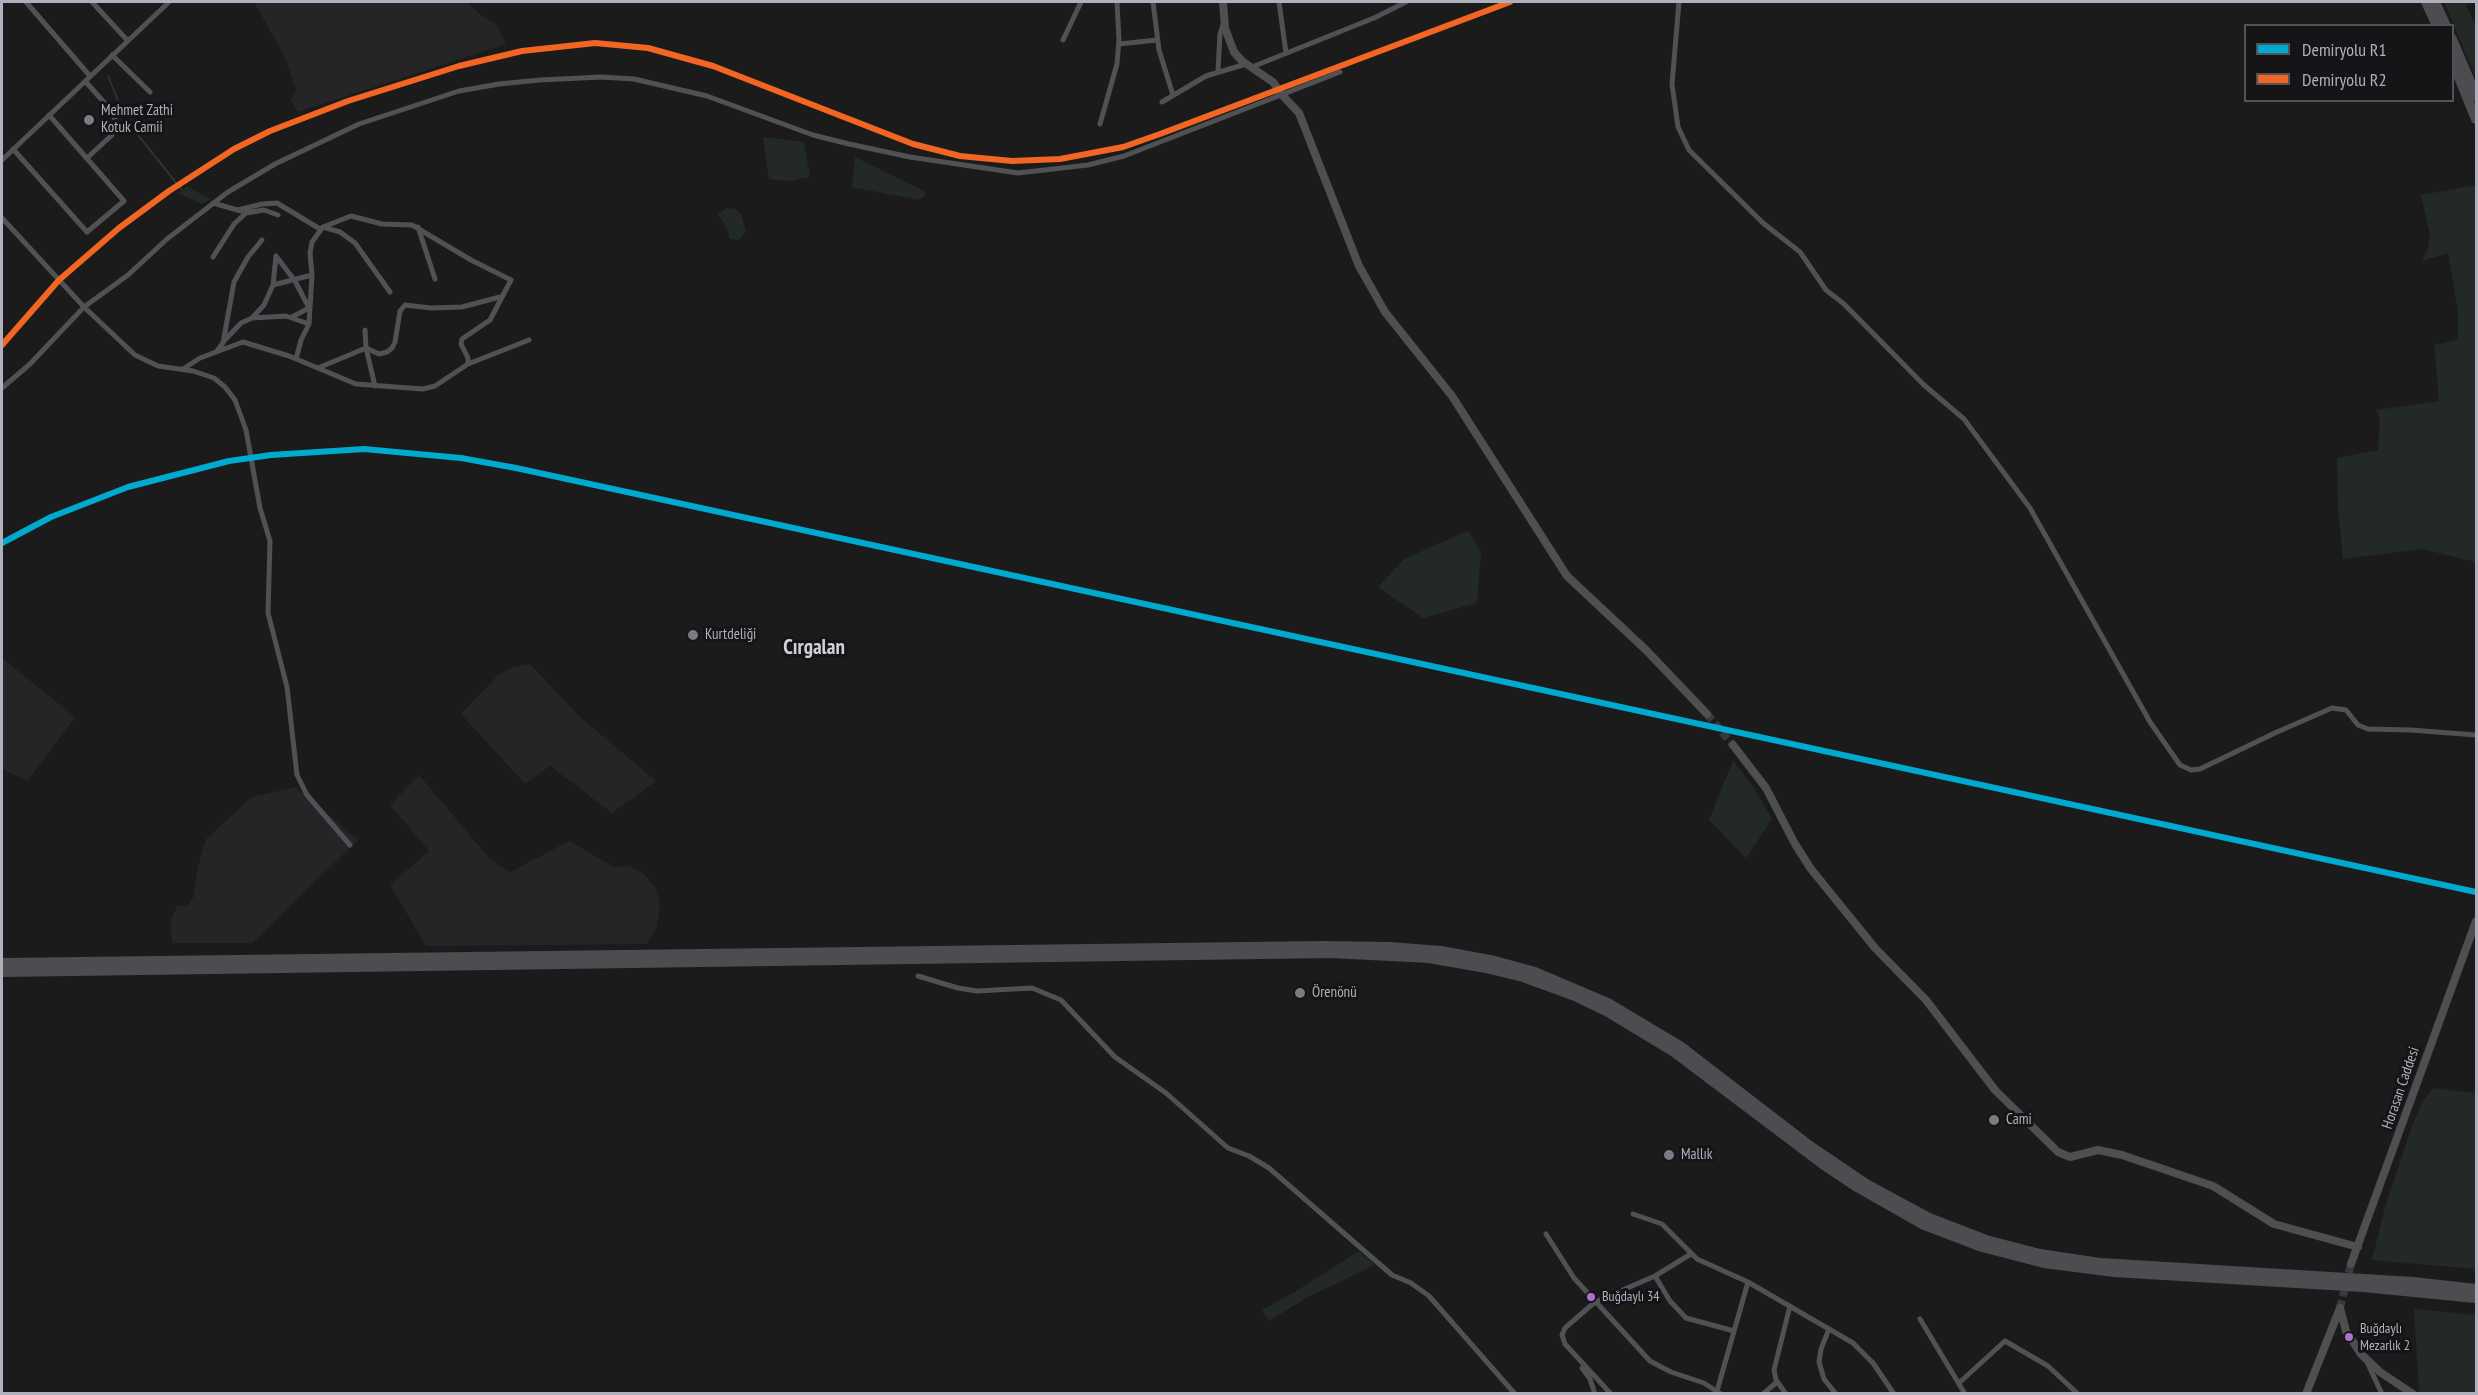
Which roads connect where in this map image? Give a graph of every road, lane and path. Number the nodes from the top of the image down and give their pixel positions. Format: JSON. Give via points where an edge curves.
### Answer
{"nodes":[{"id":1,"x":26,"y":2,"type":"edge"},
{"id":2,"x":92,"y":2,"type":"edge"},
{"id":3,"x":1081,"y":2,"type":"edge"},
{"id":4,"x":1117,"y":2,"type":"edge"},
{"id":5,"x":1154,"y":2,"type":"edge"},
{"id":6,"x":1222,"y":2,"type":"edge"},
{"id":7,"x":1279,"y":2,"type":"edge"},
{"id":8,"x":1406,"y":2,"type":"edge"},
{"id":9,"x":1679,"y":2,"type":"edge"},
{"id":10,"x":2426,"y":2,"type":"edge"},
{"id":11,"x":2435,"y":2,"type":"edge"},
{"id":12,"x":165,"y":3,"type":"edge"},
{"id":13,"x":1224,"y":22,"type":"junction"},
{"id":14,"x":2437,"y":24,"type":"edge"},
{"id":15,"x":2445,"y":24,"type":"edge"},
{"id":16,"x":1062,"y":40,"type":"dead end"},
{"id":17,"x":1157,"y":40,"type":"junction"},
{"id":18,"x":128,"y":41,"type":"junction"},
{"id":19,"x":1119,"y":44,"type":"junction"},
{"id":20,"x":2454,"y":44,"type":"edge"},
{"id":21,"x":1286,"y":53,"type":"junction"},
{"id":22,"x":112,"y":55,"type":"junction"},
{"id":23,"x":2454,"y":65,"type":"edge"},
{"id":24,"x":1249,"y":66,"type":"junction"},
{"id":25,"x":1218,"y":71,"type":"junction"},
{"id":26,"x":1340,"y":72,"type":"dead end"},
{"id":27,"x":88,"y":79,"type":"junction"},
{"id":28,"x":150,"y":92,"type":"dead end"},
{"id":29,"x":1281,"y":92,"type":"junction"},
{"id":30,"x":1173,"y":94,"type":"junction"},
{"id":31,"x":2476,"y":96,"type":"edge"},
{"id":32,"x":1161,"y":102,"type":"dead end"},
{"id":33,"x":49,"y":115,"type":"junction"},
{"id":34,"x":2476,"y":119,"type":"edge"},
{"id":35,"x":1100,"y":124,"type":"dead end"},
{"id":36,"x":13,"y":149,"type":"junction"},
{"id":37,"x":87,"y":158,"type":"junction"},
{"id":38,"x":2,"y":160,"type":"edge"},
{"id":39,"x":213,"y":203,"type":"junction"},
{"id":40,"x":238,"y":210,"type":"junction"},
{"id":41,"x":246,"y":213,"type":"junction"},
{"id":42,"x":278,"y":215,"type":"dead end"},
{"id":43,"x":2,"y":218,"type":"edge"},
{"id":44,"x":418,"y":227,"type":"junction"},
{"id":45,"x":322,"y":228,"type":"junction"},
{"id":46,"x":262,"y":240,"type":"dead end"},
{"id":47,"x":213,"y":257,"type":"dead end"},
{"id":48,"x":312,"y":275,"type":"junction"},
{"id":49,"x":435,"y":279,"type":"dead end"},
{"id":50,"x":295,"y":281,"type":"junction"},
{"id":51,"x":273,"y":285,"type":"junction"},
{"id":52,"x":390,"y":292,"type":"dead end"},
{"id":53,"x":500,"y":297,"type":"junction"},
{"id":54,"x":84,"y":307,"type":"junction"},
{"id":55,"x":309,"y":308,"type":"junction"},
{"id":56,"x":291,"y":317,"type":"junction"},
{"id":57,"x":252,"y":318,"type":"junction"},
{"id":58,"x":309,"y":324,"type":"junction"},
{"id":59,"x":365,"y":330,"type":"dead end"},
{"id":60,"x":529,"y":340,"type":"dead end"},
{"id":61,"x":223,"y":343,"type":"junction"},
{"id":62,"x":366,"y":348,"type":"junction"},
{"id":63,"x":214,"y":354,"type":"junction"},
{"id":64,"x":296,"y":359,"type":"junction"},
{"id":65,"x":468,"y":364,"type":"junction"},
{"id":66,"x":318,"y":368,"type":"junction"},
{"id":67,"x":183,"y":369,"type":"junction"},
{"id":68,"x":375,"y":386,"type":"junction"},
{"id":69,"x":2,"y":388,"type":"edge"},
{"id":70,"x":1707,"y":714,"type":"tunnel mouth"},
{"id":71,"x":2476,"y":735,"type":"edge"},
{"id":72,"x":1733,"y":745,"type":"tunnel mouth"},
{"id":73,"x":350,"y":845,"type":"dead end"},
{"id":74,"x":2476,"y":921,"type":"edge"},
{"id":75,"x":2,"y":963,"type":"edge"},
{"id":76,"x":2,"y":972,"type":"edge"},
{"id":77,"x":918,"y":976,"type":"dead end"},
{"id":78,"x":1633,"y":1215,"type":"dead end"},
{"id":79,"x":1546,"y":1234,"type":"dead end"},
{"id":80,"x":2358,"y":1247,"type":"junction"},
{"id":81,"x":1691,"y":1254,"type":"junction"},
{"id":82,"x":2351,"y":1264,"type":"tunnel mouth"},
{"id":83,"x":1655,"y":1275,"type":"junction"},
{"id":84,"x":1748,"y":1282,"type":"junction"},
{"id":85,"x":2476,"y":1289,"type":"edge"},
{"id":86,"x":2476,"y":1298,"type":"edge"},
{"id":87,"x":1596,"y":1302,"type":"junction"},
{"id":88,"x":1790,"y":1306,"type":"junction"},
{"id":89,"x":1920,"y":1319,"type":"dead end"},
{"id":90,"x":1829,"y":1329,"type":"junction"},
{"id":91,"x":1734,"y":1331,"type":"junction"},
{"id":92,"x":1580,"y":1361,"type":"junction"},
{"id":93,"x":2367,"y":1361,"type":"junction"},
{"id":94,"x":1777,"y":1382,"type":"junction"},
{"id":95,"x":1959,"y":1383,"type":"junction"},
{"id":96,"x":1719,"y":1392,"type":"edge"},
{"id":97,"x":1515,"y":1394,"type":"edge"},
{"id":98,"x":1595,"y":1394,"type":"edge"},
{"id":99,"x":1611,"y":1394,"type":"edge"},
{"id":100,"x":1763,"y":1394,"type":"edge"},
{"id":101,"x":1786,"y":1394,"type":"edge"},
{"id":102,"x":1836,"y":1394,"type":"edge"},
{"id":103,"x":1894,"y":1394,"type":"edge"},
{"id":104,"x":1965,"y":1394,"type":"edge"},
{"id":105,"x":2078,"y":1394,"type":"edge"},
{"id":106,"x":2306,"y":1394,"type":"edge"},
{"id":107,"x":2382,"y":1394,"type":"edge"},
{"id":108,"x":2413,"y":1394,"type":"edge"}],
"edges":[{"from":1,"to":27,"type":"street"},
{"from":2,"to":18,"type":"street"},
{"from":3,"to":16,"type":"street"},
{"from":4,"to":19,"type":"street"},
{"from":5,"to":17,"type":"street"},
{"from":6,"to":13,"type":"street"},
{"from":7,"to":21,"type":"street"},
{"from":8,"to":21,"type":"street"},
{"from":9,"to":71,"type":"street","via":[[1672,84],[1678,127],[1689,150],[1763,223],[1800,252],[1826,290],[1964,419],[2030,508],[2150,722],[2180,765],[2191,770],[2203,768],[2332,708],[2346,710],[2368,729]]},
{"from":10,"to":14,"type":"highway"},
{"from":11,"to":15,"type":"highway"},
{"from":12,"to":18,"type":"street"},
{"from":13,"to":24,"type":"street","via":[[1234,52]]},
{"from":13,"to":25,"type":"street"},
{"from":17,"to":19,"type":"street"},
{"from":17,"to":30,"type":"street"},
{"from":18,"to":22,"type":"street"},
{"from":19,"to":35,"type":"street"},
{"from":20,"to":31,"type":"highway"},
{"from":21,"to":24,"type":"street"},
{"from":22,"to":27,"type":"street"},
{"from":22,"to":28,"type":"street"},
{"from":23,"to":34,"type":"highway"},
{"from":24,"to":25,"type":"street"},
{"from":24,"to":29,"type":"street","via":[[1269,78]]},
{"from":25,"to":30,"type":"street"},
{"from":26,"to":29,"type":"street"},
{"from":27,"to":33,"type":"street"},
{"from":27,"to":37,"type":"street","via":[[117,123],[112,135]]},
{"from":29,"to":39,"type":"street","via":[[1124,156],[1088,165],[1018,173],[858,147],[813,135],[707,96],[633,79],[595,77],[499,84],[446,94],[359,124],[275,164]]},
{"from":29,"to":70,"type":"street","via":[[1299,113],[1359,266],[1385,312],[1452,396],[1567,576]]},
{"from":30,"to":32,"type":"street"},
{"from":33,"to":36,"type":"street"},
{"from":33,"to":37,"type":"street"},
{"from":36,"to":37,"type":"street","via":[[87,232],[124,201]]},
{"from":36,"to":38,"type":"street"},
{"from":39,"to":40,"type":"street"},
{"from":39,"to":54,"type":"street"},
{"from":40,"to":41,"type":"street"},
{"from":40,"to":45,"type":"street","via":[[277,203]]},
{"from":41,"to":42,"type":"street","via":[[264,210]]},
{"from":41,"to":47,"type":"street"},
{"from":43,"to":54,"type":"street"},
{"from":44,"to":45,"type":"street","via":[[351,216]]},
{"from":44,"to":49,"type":"street"},
{"from":44,"to":53,"type":"street","via":[[511,280]]},
{"from":45,"to":48,"type":"street","via":[[310,249]]},
{"from":45,"to":52,"type":"street","via":[[340,232],[355,243]]},
{"from":46,"to":61,"type":"street","via":[[234,282]]},
{"from":48,"to":50,"type":"street"},
{"from":48,"to":55,"type":"street"},
{"from":50,"to":51,"type":"street"},
{"from":50,"to":51,"type":"street","via":[[276,255]]},
{"from":50,"to":55,"type":"street"},
{"from":51,"to":57,"type":"street","via":[[264,305]]},
{"from":53,"to":62,"type":"street","via":[[462,306],[405,305],[400,310],[392,348],[379,354]]},
{"from":53,"to":65,"type":"street","via":[[490,320],[462,339]]},
{"from":54,"to":67,"type":"street","via":[[140,358],[158,366]]},
{"from":54,"to":69,"type":"street"},
{"from":55,"to":56,"type":"street"},
{"from":55,"to":58,"type":"street"},
{"from":56,"to":57,"type":"street"},
{"from":56,"to":58,"type":"street"},
{"from":57,"to":61,"type":"street","via":[[241,323]]},
{"from":58,"to":64,"type":"street"},
{"from":59,"to":62,"type":"street"},
{"from":60,"to":65,"type":"street"},
{"from":61,"to":63,"type":"street"},
{"from":62,"to":66,"type":"street"},
{"from":62,"to":68,"type":"street"},
{"from":63,"to":64,"type":"street","via":[[243,342]]},
{"from":63,"to":67,"type":"street"},
{"from":64,"to":66,"type":"street"},
{"from":65,"to":68,"type":"street","via":[[427,389]]},
{"from":66,"to":68,"type":"street","via":[[356,384]]},
{"from":67,"to":73,"type":"street","via":[[223,384],[242,415],[270,541],[267,605],[290,700],[297,774],[307,795]]},
{"from":72,"to":80,"type":"street","via":[[1766,788],[1811,869],[1875,948],[1926,1000],[1995,1090],[2058,1152],[2070,1157],[2098,1150],[2122,1155],[2213,1186],[2274,1224]]},
{"from":74,"to":80,"type":"street","name":"Horasan Caddesi"},
{"from":75,"to":85,"type":"highway","via":[[1324,945],[1448,952],[1535,972],[1608,1003],[1687,1051],[1810,1146],[1882,1194],[1986,1240],[2040,1254],[2100,1263]]},
{"from":76,"to":86,"type":"highway","via":[[1331,953],[1448,961],[1540,982],[1608,1012],[1674,1052],[1857,1188],[1914,1220],[1982,1247],[2036,1261],[2114,1272]]},
{"from":77,"to":97,"type":"street","via":[[977,991],[1032,987],[1061,1000],[1115,1057],[1166,1093],[1228,1148],[1269,1168],[1392,1275],[1429,1296]]},
{"from":78,"to":81,"type":"street","via":[[1665,1226]]},
{"from":79,"to":87,"type":"street","via":[[1569,1271]]},
{"from":80,"to":82,"type":"street","name":"Horasan Caddesi"},
{"from":81,"to":83,"type":"street"},
{"from":81,"to":84,"type":"street"},
{"from":83,"to":87,"type":"street"},
{"from":83,"to":91,"type":"street","via":[[1686,1318]]},
{"from":84,"to":88,"type":"street"},
{"from":84,"to":91,"type":"street"},
{"from":87,"to":92,"type":"street","via":[[1563,1333],[1564,1342]]},
{"from":87,"to":96,"type":"street","via":[[1650,1360]]},
{"from":88,"to":90,"type":"street"},
{"from":88,"to":94,"type":"street","via":[[1774,1366]]},
{"from":89,"to":95,"type":"street"},
{"from":90,"to":102,"type":"street","via":[[1819,1362],[1824,1378]]},
{"from":90,"to":103,"type":"street","via":[[1864,1352]]},
{"from":91,"to":96,"type":"street"},
{"from":92,"to":98,"type":"street"},
{"from":92,"to":99,"type":"street"},
{"from":93,"to":106,"type":"street","via":[[2349,1337],[2340,1308]]},
{"from":93,"to":107,"type":"street"},
{"from":93,"to":108,"type":"street"},
{"from":94,"to":100,"type":"street"},
{"from":94,"to":101,"type":"street"},
{"from":95,"to":104,"type":"street"},
{"from":95,"to":105,"type":"street","via":[[2005,1341],[2048,1366]]}]}
